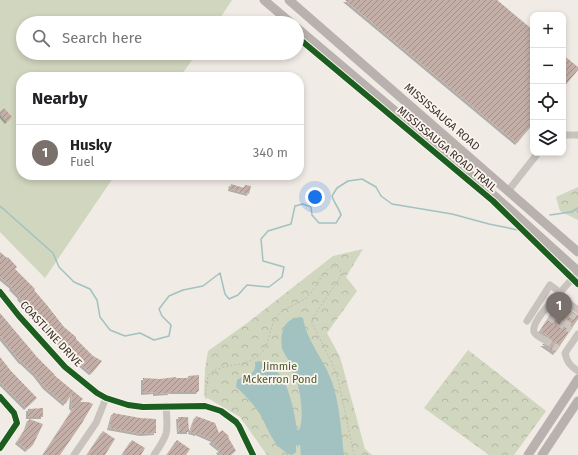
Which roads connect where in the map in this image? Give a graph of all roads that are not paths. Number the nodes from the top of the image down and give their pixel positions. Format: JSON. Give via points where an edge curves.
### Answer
{"nodes":[{"id":1,"x":264,"y":0,"type":"edge"},
{"id":2,"x":289,"y":0,"type":"edge"},
{"id":3,"x":283,"y":16,"type":"edge"},
{"id":4,"x":304,"y":34,"type":"edge"},
{"id":5,"x":566,"y":135,"type":"edge"},
{"id":6,"x":578,"y":135,"type":"edge"},
{"id":7,"x":536,"y":156,"type":"edge"},
{"id":8,"x":508,"y":191,"type":"junction"},
{"id":9,"x":578,"y":252,"type":"edge"},
{"id":10,"x":578,"y":272,"type":"edge"},
{"id":11,"x":0,"y":292,"type":"edge"},
{"id":12,"x":557,"y":296,"type":"junction"},
{"id":13,"x":577,"y":310,"type":"edge"},
{"id":14,"x":527,"y":320,"type":"dead end"},
{"id":15,"x":571,"y":330,"type":"tunnel mouth"},
{"id":16,"x":578,"y":334,"type":"edge"},
{"id":17,"x":559,"y":347,"type":"tunnel mouth"},
{"id":18,"x":566,"y":352,"type":"junction"},
{"id":19,"x":578,"y":371,"type":"edge"},
{"id":20,"x":578,"y":379,"type":"edge"},
{"id":21,"x":0,"y":397,"type":"edge"},
{"id":22,"x":106,"y":398,"type":"junction"},
{"id":23,"x":578,"y":401,"type":"edge"},
{"id":24,"x":166,"y":406,"type":"junction"},
{"id":25,"x":0,"y":448,"type":"edge"},
{"id":26,"x":74,"y":455,"type":"edge"},
{"id":27,"x":154,"y":455,"type":"edge"},
{"id":28,"x":253,"y":455,"type":"edge"},
{"id":29,"x":528,"y":455,"type":"edge"},
{"id":30,"x":542,"y":455,"type":"edge"}],
"edges":[{"from":1,"to":3,"type":"main road"},
{"from":2,"to":8,"type":"main road","name":"MISSISSAUGA ROAD"},
{"from":4,"to":10,"type":"main road","via":[[487,189]]},
{"from":5,"to":6,"type":"street"},
{"from":7,"to":8,"type":"street"},
{"from":8,"to":9,"type":"main road","name":"MISSISSAUGA ROAD"},
{"from":10,"to":12,"type":"street"},
{"from":11,"to":22,"type":"street","name":"COASTLINE DRIVE","via":[[66,367]]},
{"from":12,"to":12,"type":"street","via":[[549,302],[534,326],[536,335],[546,339],[537,330],[548,316]]},
{"from":12,"to":13,"type":"street"},
{"from":12,"to":14,"type":"street","via":[[550,285]]},
{"from":15,"to":16,"type":"street"},
{"from":16,"to":18,"type":"street"},
{"from":17,"to":18,"type":"street"},
{"from":18,"to":19,"type":"street","via":[[567,362]]},
{"from":20,"to":29,"type":"main road"},
{"from":21,"to":25,"type":"street","via":[[14,413],[17,423]]},
{"from":22,"to":24,"type":"street","name":"COASTLINE DRIVE","via":[[128,405]]},
{"from":22,"to":26,"type":"street","via":[[96,423]]},
{"from":23,"to":30,"type":"main road"},
{"from":24,"to":27,"type":"street","via":[[168,429]]},
{"from":24,"to":28,"type":"street","name":"COASTLINE DRIVE","via":[[205,406],[221,411],[236,422]]}]}
